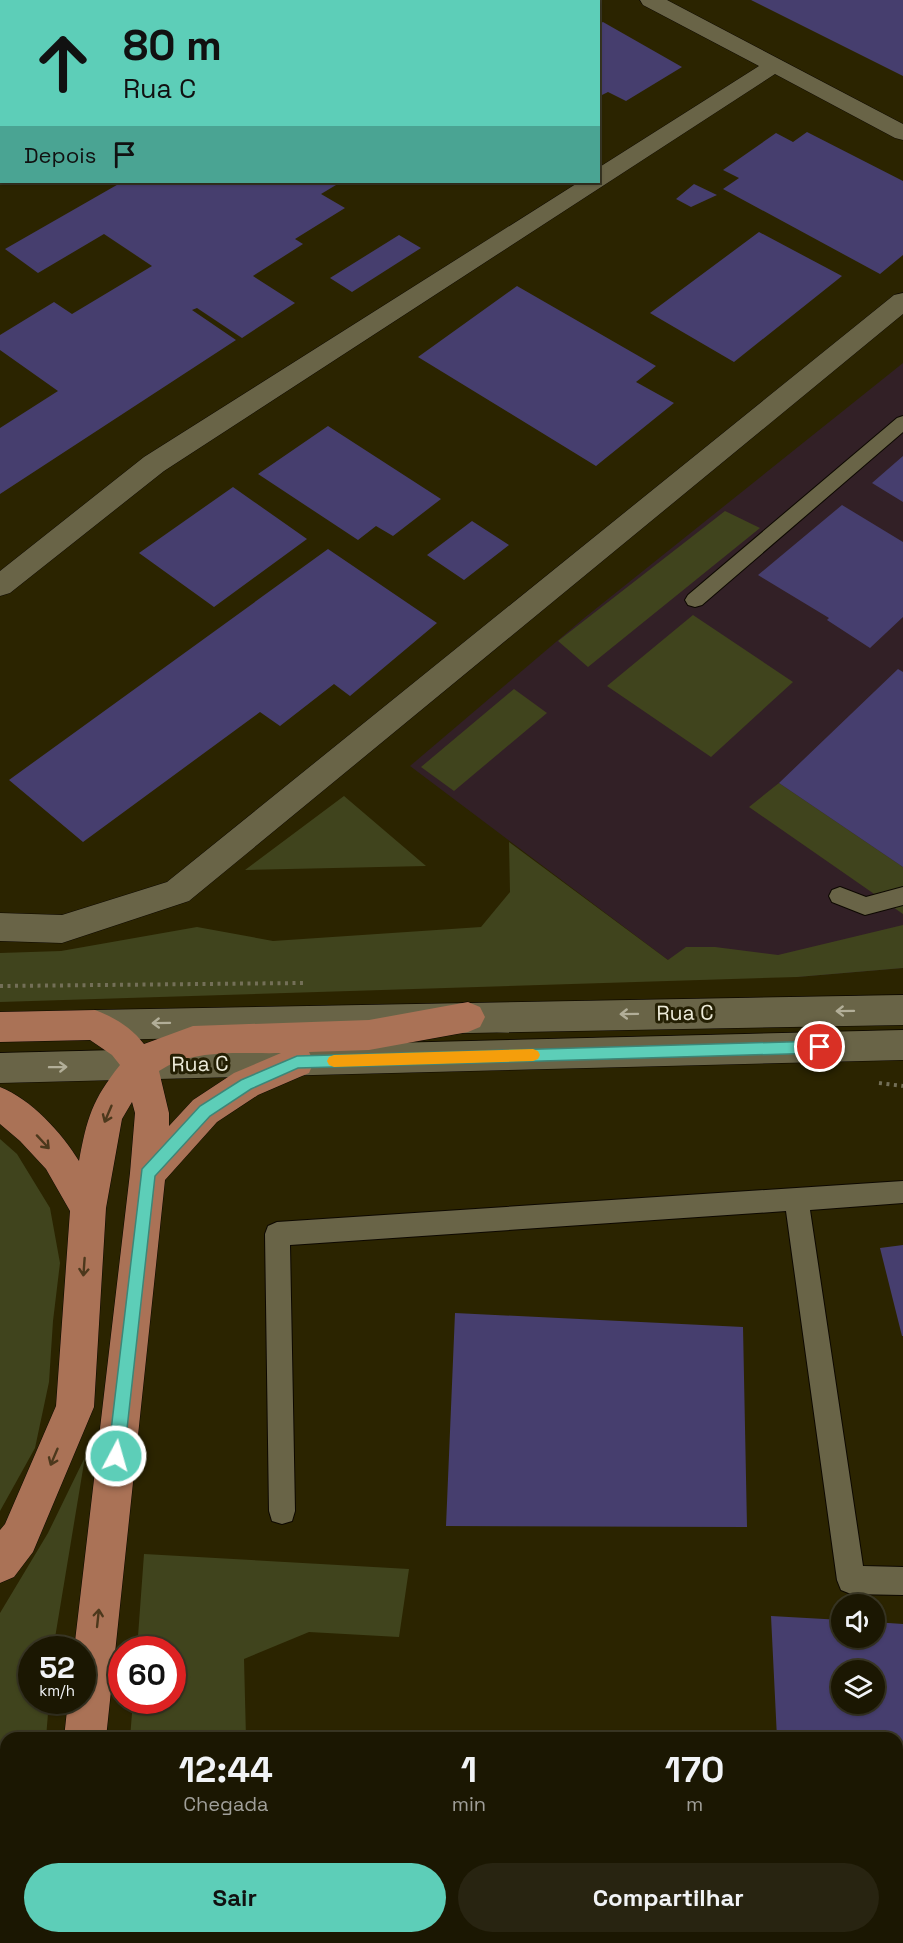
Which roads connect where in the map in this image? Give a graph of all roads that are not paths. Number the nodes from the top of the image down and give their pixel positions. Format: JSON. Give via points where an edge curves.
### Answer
{"nodes":[{"id":1,"x":651,"y":0,"type":"edge"},
{"id":2,"x":775,"y":65,"type":"junction"},
{"id":3,"x":903,"y":133,"type":"edge"},
{"id":4,"x":600,"y":177,"type":"edge"},
{"id":5,"x":592,"y":183,"type":"edge"},
{"id":6,"x":903,"y":301,"type":"edge"},
{"id":7,"x":903,"y":422,"type":"edge"},
{"id":8,"x":0,"y":586,"type":"edge"},
{"id":9,"x":695,"y":600,"type":"dead end"},
{"id":10,"x":840,"y":896,"type":"dead end"},
{"id":11,"x":903,"y":896,"type":"edge"},
{"id":12,"x":0,"y":927,"type":"edge"},
{"id":13,"x":903,"y":1010,"type":"edge"},
{"id":14,"x":468,"y":1017,"type":"junction"},
{"id":15,"x":95,"y":1025,"type":"junction"},
{"id":16,"x":0,"y":1027,"type":"edge"},
{"id":17,"x":903,"y":1045,"type":"edge"},
{"id":18,"x":297,"y":1062,"type":"junction"},
{"id":19,"x":140,"y":1065,"type":"junction"},
{"id":20,"x":0,"y":1068,"type":"edge"},
{"id":21,"x":0,"y":1103,"type":"edge"},
{"id":22,"x":148,"y":1173,"type":"junction"},
{"id":23,"x":903,"y":1192,"type":"edge"},
{"id":24,"x":796,"y":1199,"type":"junction"},
{"id":25,"x":88,"y":1208,"type":"junction"},
{"id":26,"x":282,"y":1511,"type":"dead end"},
{"id":27,"x":0,"y":1563,"type":"edge"},
{"id":28,"x":903,"y":1581,"type":"edge"},
{"id":29,"x":86,"y":1732,"type":"edge"}],
"edges":[{"from":1,"to":2,"type":"street"},
{"from":2,"to":3,"type":"street"},
{"from":2,"to":4,"type":"street"},
{"from":5,"to":8,"type":"street","via":[[154,464]]},
{"from":6,"to":12,"type":"street","via":[[178,892],[62,929]]},
{"from":7,"to":9,"type":"lane"},
{"from":10,"to":11,"type":"lane","via":[[865,906]]},
{"from":13,"to":14,"type":"street","name":"Rua C","one_way":true},
{"from":14,"to":15,"type":"street","name":"Rua C","one_way":true},
{"from":14,"to":19,"type":"main road","via":[[369,1035],[193,1041],[162,1051]]},
{"from":15,"to":16,"type":"main road","name":"Rua C"},
{"from":15,"to":19,"type":"main road","via":[[124,1044]]},
{"from":17,"to":18,"type":"street","name":"Rua C"},
{"from":18,"to":19,"type":"street","name":"Rua C"},
{"from":18,"to":22,"type":"main road","via":[[246,1084],[205,1111]]},
{"from":20,"to":19,"type":"street","name":"Rua C","one_way":true},
{"from":19,"to":22,"type":"main road","via":[[152,1113]]},
{"from":19,"to":25,"type":"main road","one_way":true,"via":[[105,1116]]},
{"from":21,"to":25,"type":"main road","one_way":true,"via":[[58,1158]]},
{"from":29,"to":22,"type":"main road","one_way":true},
{"from":23,"to":24,"type":"lane"},
{"from":24,"to":26,"type":"lane","via":[[277,1234]]},
{"from":24,"to":28,"type":"lane","via":[[851,1580]]},
{"from":25,"to":27,"type":"main road","one_way":true,"via":[[75,1407],[19,1538]]}]}
